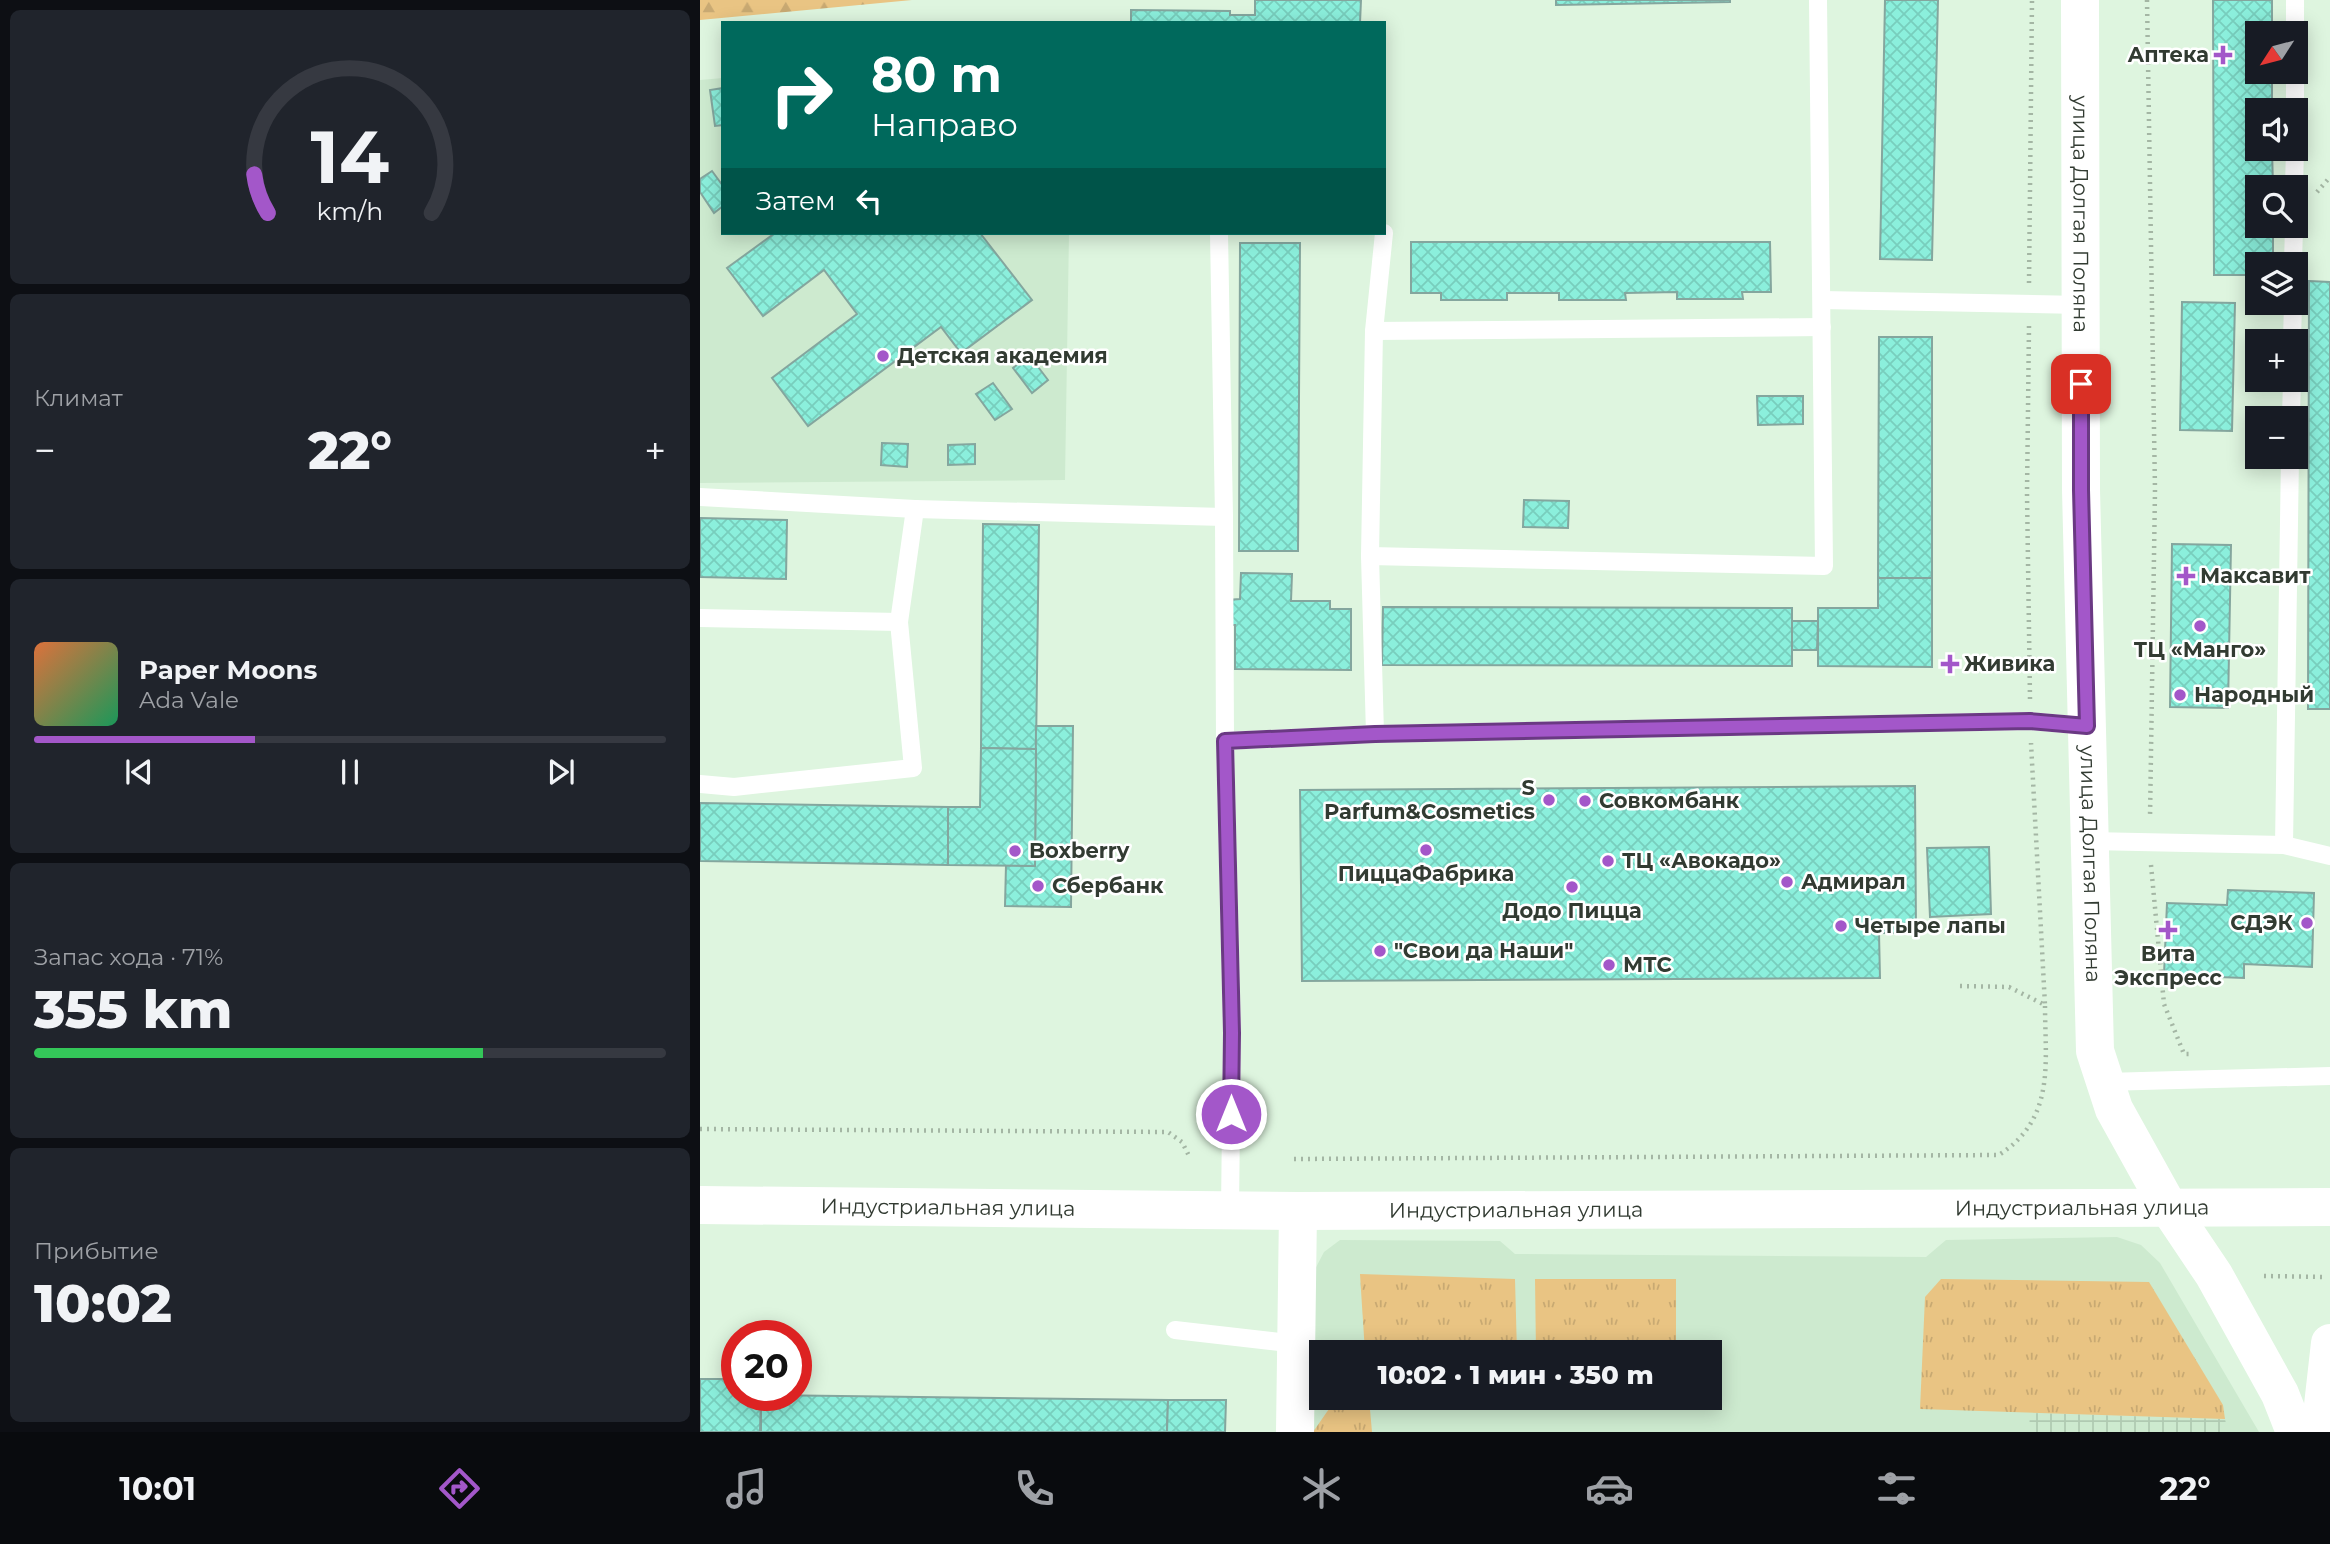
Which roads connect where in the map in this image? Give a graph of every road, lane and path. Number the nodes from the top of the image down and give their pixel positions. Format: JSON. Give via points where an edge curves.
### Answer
{"nodes":[{"id":1,"x":1818,"y":0,"type":"edge"},
{"id":2,"x":2032,"y":0,"type":"edge"},
{"id":3,"x":2080,"y":0,"type":"edge"},
{"id":4,"x":2147,"y":0,"type":"edge"},
{"id":5,"x":2295,"y":0,"type":"edge"},
{"id":6,"x":2295,"y":21,"type":"edge"},
{"id":7,"x":1219,"y":235,"type":"edge"},
{"id":8,"x":1384,"y":235,"type":"edge"},
{"id":9,"x":1822,"y":300,"type":"junction"},
{"id":10,"x":2029,"y":304,"type":"junction"},
{"id":11,"x":2081,"y":305,"type":"junction"},
{"id":12,"x":1822,"y":327,"type":"junction"},
{"id":13,"x":1374,"y":331,"type":"junction"},
{"id":14,"x":2290,"y":469,"type":"edge"},
{"id":15,"x":700,"y":497,"type":"edge"},
{"id":16,"x":915,"y":509,"type":"junction"},
{"id":17,"x":1224,"y":517,"type":"junction"},
{"id":18,"x":1370,"y":556,"type":"junction"},
{"id":19,"x":700,"y":618,"type":"edge"},
{"id":20,"x":899,"y":622,"type":"junction"},
{"id":21,"x":2030,"y":721,"type":"junction"},
{"id":22,"x":2087,"y":726,"type":"junction"},
{"id":23,"x":1375,"y":734,"type":"junction"},
{"id":24,"x":1225,"y":741,"type":"junction"},
{"id":25,"x":700,"y":784,"type":"edge"},
{"id":26,"x":2090,"y":841,"type":"junction"},
{"id":27,"x":2149,"y":843,"type":"junction"},
{"id":28,"x":2284,"y":845,"type":"junction"},
{"id":29,"x":2330,"y":856,"type":"edge"},
{"id":30,"x":1960,"y":986,"type":"dead end"},
{"id":31,"x":2045,"y":1005,"type":"junction"},
{"id":32,"x":2198,"y":1054,"type":"dead end"},
{"id":33,"x":2330,"y":1076,"type":"edge"},
{"id":34,"x":2105,"y":1082,"type":"junction"},
{"id":35,"x":700,"y":1129,"type":"edge"},
{"id":36,"x":1190,"y":1158,"type":"dead end"},
{"id":37,"x":1294,"y":1159,"type":"dead end"},
{"id":38,"x":700,"y":1205,"type":"edge"},
{"id":39,"x":2330,"y":1207,"type":"edge"},
{"id":40,"x":2169,"y":1208,"type":"junction"},
{"id":41,"x":1230,"y":1210,"type":"junction"},
{"id":42,"x":1298,"y":1211,"type":"junction"},
{"id":43,"x":2264,"y":1276,"type":"dead end"},
{"id":44,"x":2326,"y":1277,"type":"dead end"},
{"id":45,"x":1175,"y":1330,"type":"dead end"},
{"id":46,"x":2330,"y":1343,"type":"edge"},
{"id":47,"x":1297,"y":1344,"type":"junction"},
{"id":48,"x":1295,"y":1432,"type":"edge"},
{"id":49,"x":2295,"y":1432,"type":"edge"},
{"id":50,"x":2320,"y":1432,"type":"edge"}],
"edges":[{"from":1,"to":9,"type":"lane"},
{"from":2,"to":10,"type":"path"},
{"from":3,"to":11,"type":"main road","name":"улица Долгая Поляна"},
{"from":4,"to":27,"type":"path","via":[[2155,490]]},
{"from":5,"to":6,"type":"lane"},
{"from":7,"to":17,"type":"lane"},
{"from":8,"to":13,"type":"lane"},
{"from":9,"to":10,"type":"lane"},
{"from":9,"to":12,"type":"lane"},
{"from":10,"to":11,"type":"lane"},
{"from":10,"to":21,"type":"path"},
{"from":11,"to":22,"type":"main road","name":"улица Долгая Поляна"},
{"from":12,"to":13,"type":"lane"},
{"from":12,"to":18,"type":"lane","via":[[1824,566]]},
{"from":13,"to":18,"type":"lane"},
{"from":14,"to":28,"type":"lane"},
{"from":15,"to":16,"type":"lane"},
{"from":16,"to":17,"type":"lane"},
{"from":16,"to":20,"type":"lane"},
{"from":17,"to":24,"type":"lane"},
{"from":18,"to":23,"type":"lane"},
{"from":19,"to":20,"type":"lane"},
{"from":20,"to":25,"type":"lane","via":[[913,768],[734,788]]},
{"from":21,"to":22,"type":"lane"},
{"from":21,"to":23,"type":"lane"},
{"from":21,"to":31,"type":"path"},
{"from":22,"to":26,"type":"main road","name":"улица Долгая Поляна"},
{"from":23,"to":24,"type":"lane"},
{"from":24,"to":41,"type":"lane","via":[[1232,1033]]},
{"from":26,"to":27,"type":"lane"},
{"from":26,"to":34,"type":"main road","name":"улица Долгая Поляна","via":[[2095,1051]]},
{"from":27,"to":28,"type":"lane"},
{"from":27,"to":32,"type":"path","via":[[2164,1004],[2185,1054]]},
{"from":28,"to":29,"type":"lane"},
{"from":30,"to":31,"type":"path","via":[[2009,986]]},
{"from":31,"to":37,"type":"path","via":[[2045,1082],[2039,1110],[2015,1144],[1999,1155]]},
{"from":33,"to":34,"type":"lane"},
{"from":34,"to":40,"type":"main road","name":"улица Долгая Поляна","via":[[2114,1109]]},
{"from":35,"to":36,"type":"path","via":[[1168,1132],[1182,1142]]},
{"from":38,"to":41,"type":"main road","name":"Индустриальная улица"},
{"from":39,"to":40,"type":"main road","name":"Индустриальная улица"},
{"from":40,"to":42,"type":"main road","name":"Индустриальная улица"},
{"from":40,"to":49,"type":"main road","name":"улица Долгая Поляна","via":[[2214,1275],[2280,1394]]},
{"from":41,"to":42,"type":"main road","name":"Индустриальная улица"},
{"from":42,"to":47,"type":"main road"},
{"from":43,"to":44,"type":"path"},
{"from":45,"to":47,"type":"lane"},
{"from":46,"to":50,"type":"main road"},
{"from":47,"to":48,"type":"main road"}]}
